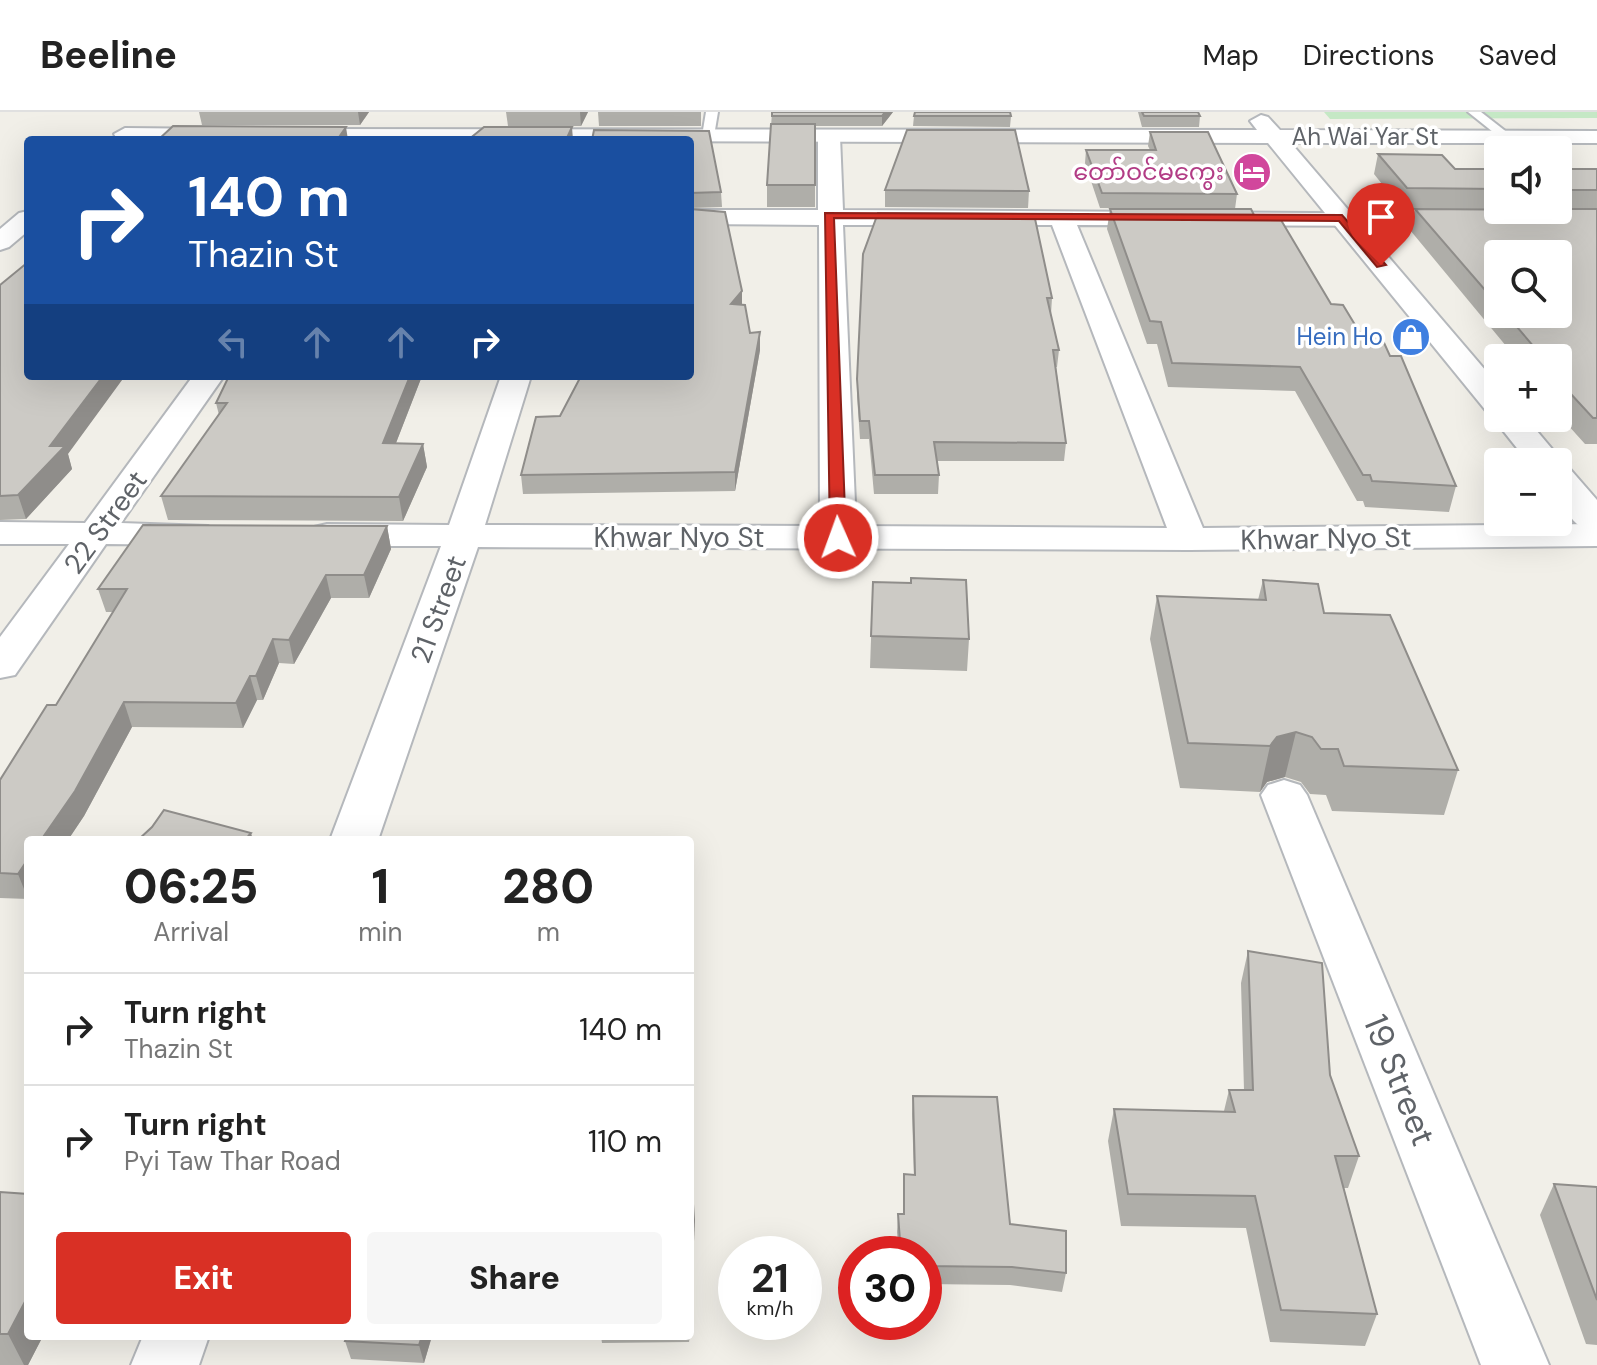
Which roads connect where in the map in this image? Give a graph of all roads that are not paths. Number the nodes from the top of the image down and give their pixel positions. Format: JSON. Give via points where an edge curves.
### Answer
{"nodes":[{"id":1,"x":152,"y":112,"type":"edge"},
{"id":2,"x":712,"y":112,"type":"edge"},
{"id":3,"x":1253,"y":112,"type":"edge"},
{"id":4,"x":1474,"y":112,"type":"edge"},
{"id":5,"x":123,"y":136,"type":"edge"},
{"id":6,"x":190,"y":136,"type":"edge"},
{"id":7,"x":708,"y":136,"type":"junction"},
{"id":8,"x":829,"y":136,"type":"junction"},
{"id":9,"x":1506,"y":136,"type":"edge"},
{"id":10,"x":1273,"y":137,"type":"junction"},
{"id":11,"x":1484,"y":137,"type":"edge"},
{"id":12,"x":1572,"y":137,"type":"edge"},
{"id":13,"x":1597,"y":137,"type":"edge"},
{"id":14,"x":829,"y":215,"type":"junction"},
{"id":15,"x":1061,"y":216,"type":"junction"},
{"id":16,"x":694,"y":217,"type":"edge"},
{"id":17,"x":1342,"y":218,"type":"junction"},
{"id":18,"x":1484,"y":219,"type":"edge"},
{"id":19,"x":24,"y":221,"type":"edge"},
{"id":20,"x":0,"y":242,"type":"edge"},
{"id":21,"x":206,"y":380,"type":"edge"},
{"id":22,"x":515,"y":380,"type":"edge"},
{"id":23,"x":1484,"y":388,"type":"edge"},
{"id":24,"x":1521,"y":432,"type":"edge"},
{"id":25,"x":1534,"y":448,"type":"edge"},
{"id":26,"x":1572,"y":493,"type":"edge"},
{"id":27,"x":1597,"y":523,"type":"edge"},
{"id":28,"x":0,"y":533,"type":"edge"},
{"id":29,"x":98,"y":533,"type":"junction"},
{"id":30,"x":225,"y":534,"type":"edge"},
{"id":31,"x":289,"y":534,"type":"edge"},
{"id":32,"x":464,"y":535,"type":"junction"},
{"id":33,"x":1597,"y":535,"type":"edge"},
{"id":34,"x":838,"y":538,"type":"junction"},
{"id":35,"x":1189,"y":539,"type":"junction"},
{"id":36,"x":0,"y":666,"type":"edge"},
{"id":37,"x":1284,"y":795,"type":"dead end"},
{"id":38,"x":355,"y":836,"type":"edge"},
{"id":39,"x":174,"y":1340,"type":"edge"},
{"id":40,"x":165,"y":1365,"type":"edge"},
{"id":41,"x":1515,"y":1365,"type":"edge"}],
"edges":[{"from":1,"to":5,"type":"street"},
{"from":2,"to":7,"type":"lane"},
{"from":3,"to":10,"type":"street"},
{"from":4,"to":9,"type":"lane"},
{"from":6,"to":7,"type":"street","name":"Ah Wai Yar St"},
{"from":7,"to":8,"type":"street","name":"Ah Wai Yar St"},
{"from":8,"to":10,"type":"street","name":"Ah Wai Yar St"},
{"from":8,"to":14,"type":"street"},
{"from":10,"to":11,"type":"street","name":"Ah Wai Yar St"},
{"from":10,"to":17,"type":"street"},
{"from":12,"to":13,"type":"street","name":"Ah Wai Yar St"},
{"from":14,"to":15,"type":"street"},
{"from":14,"to":16,"type":"street"},
{"from":14,"to":34,"type":"street"},
{"from":15,"to":17,"type":"street"},
{"from":15,"to":35,"type":"street"},
{"from":17,"to":18,"type":"street"},
{"from":17,"to":23,"type":"street"},
{"from":19,"to":20,"type":"street"},
{"from":21,"to":29,"type":"street","name":"22 Street"},
{"from":22,"to":32,"type":"street","name":"21 Street"},
{"from":24,"to":25,"type":"street"},
{"from":26,"to":27,"type":"street"},
{"from":28,"to":29,"type":"street"},
{"from":29,"to":30,"type":"street"},
{"from":29,"to":36,"type":"street","name":"22 Street"},
{"from":31,"to":32,"type":"street","name":"Khwar Nyo St"},
{"from":32,"to":34,"type":"street","name":"Khwar Nyo St"},
{"from":32,"to":38,"type":"street","name":"21 Street"},
{"from":33,"to":35,"type":"street","name":"Khwar Nyo St"},
{"from":34,"to":35,"type":"street","name":"Khwar Nyo St"},
{"from":37,"to":41,"type":"street","name":"19 Street"},
{"from":39,"to":40,"type":"street"}]}
